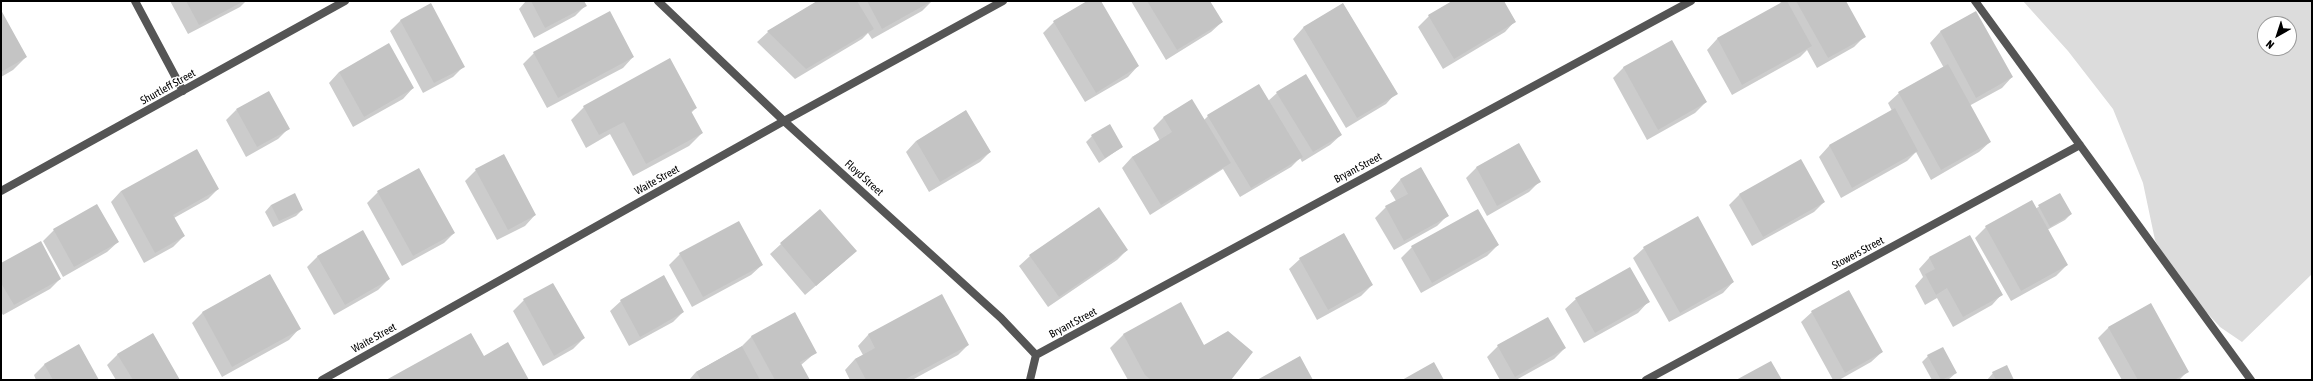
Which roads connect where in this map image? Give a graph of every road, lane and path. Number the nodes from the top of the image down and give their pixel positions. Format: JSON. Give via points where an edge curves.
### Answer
{"nodes":[{"id":1,"x":135,"y":1,"type":"edge"},
{"id":2,"x":345,"y":1,"type":"edge"},
{"id":3,"x":658,"y":1,"type":"edge"},
{"id":4,"x":1003,"y":1,"type":"edge"},
{"id":5,"x":1691,"y":1,"type":"edge"},
{"id":6,"x":1976,"y":1,"type":"edge"},
{"id":7,"x":183,"y":91,"type":"junction"},
{"id":8,"x":784,"y":121,"type":"junction"},
{"id":9,"x":2080,"y":145,"type":"junction"},
{"id":10,"x":1,"y":191,"type":"edge"},
{"id":11,"x":1036,"y":355,"type":"junction"},
{"id":12,"x":322,"y":380,"type":"edge"},
{"id":13,"x":1030,"y":380,"type":"edge"},
{"id":14,"x":1646,"y":380,"type":"edge"},
{"id":15,"x":2251,"y":380,"type":"edge"}],
"edges":[{"from":1,"to":7,"type":"street"},
{"from":2,"to":7,"type":"street","name":"Shurtleff Street"},
{"from":3,"to":8,"type":"street","name":"Floyd Street"},
{"from":4,"to":8,"type":"street","name":"Waite Street"},
{"from":5,"to":11,"type":"street","name":"Bryant Street"},
{"from":6,"to":9,"type":"street"},
{"from":7,"to":10,"type":"street","name":"Shurtleff Street"},
{"from":8,"to":11,"type":"street","name":"Floyd Street","via":[[1001,318]]},
{"from":8,"to":12,"type":"street","name":"Waite Street"},
{"from":9,"to":14,"type":"street","name":"Stowers Street"},
{"from":9,"to":15,"type":"street"},
{"from":11,"to":13,"type":"street"}]}
